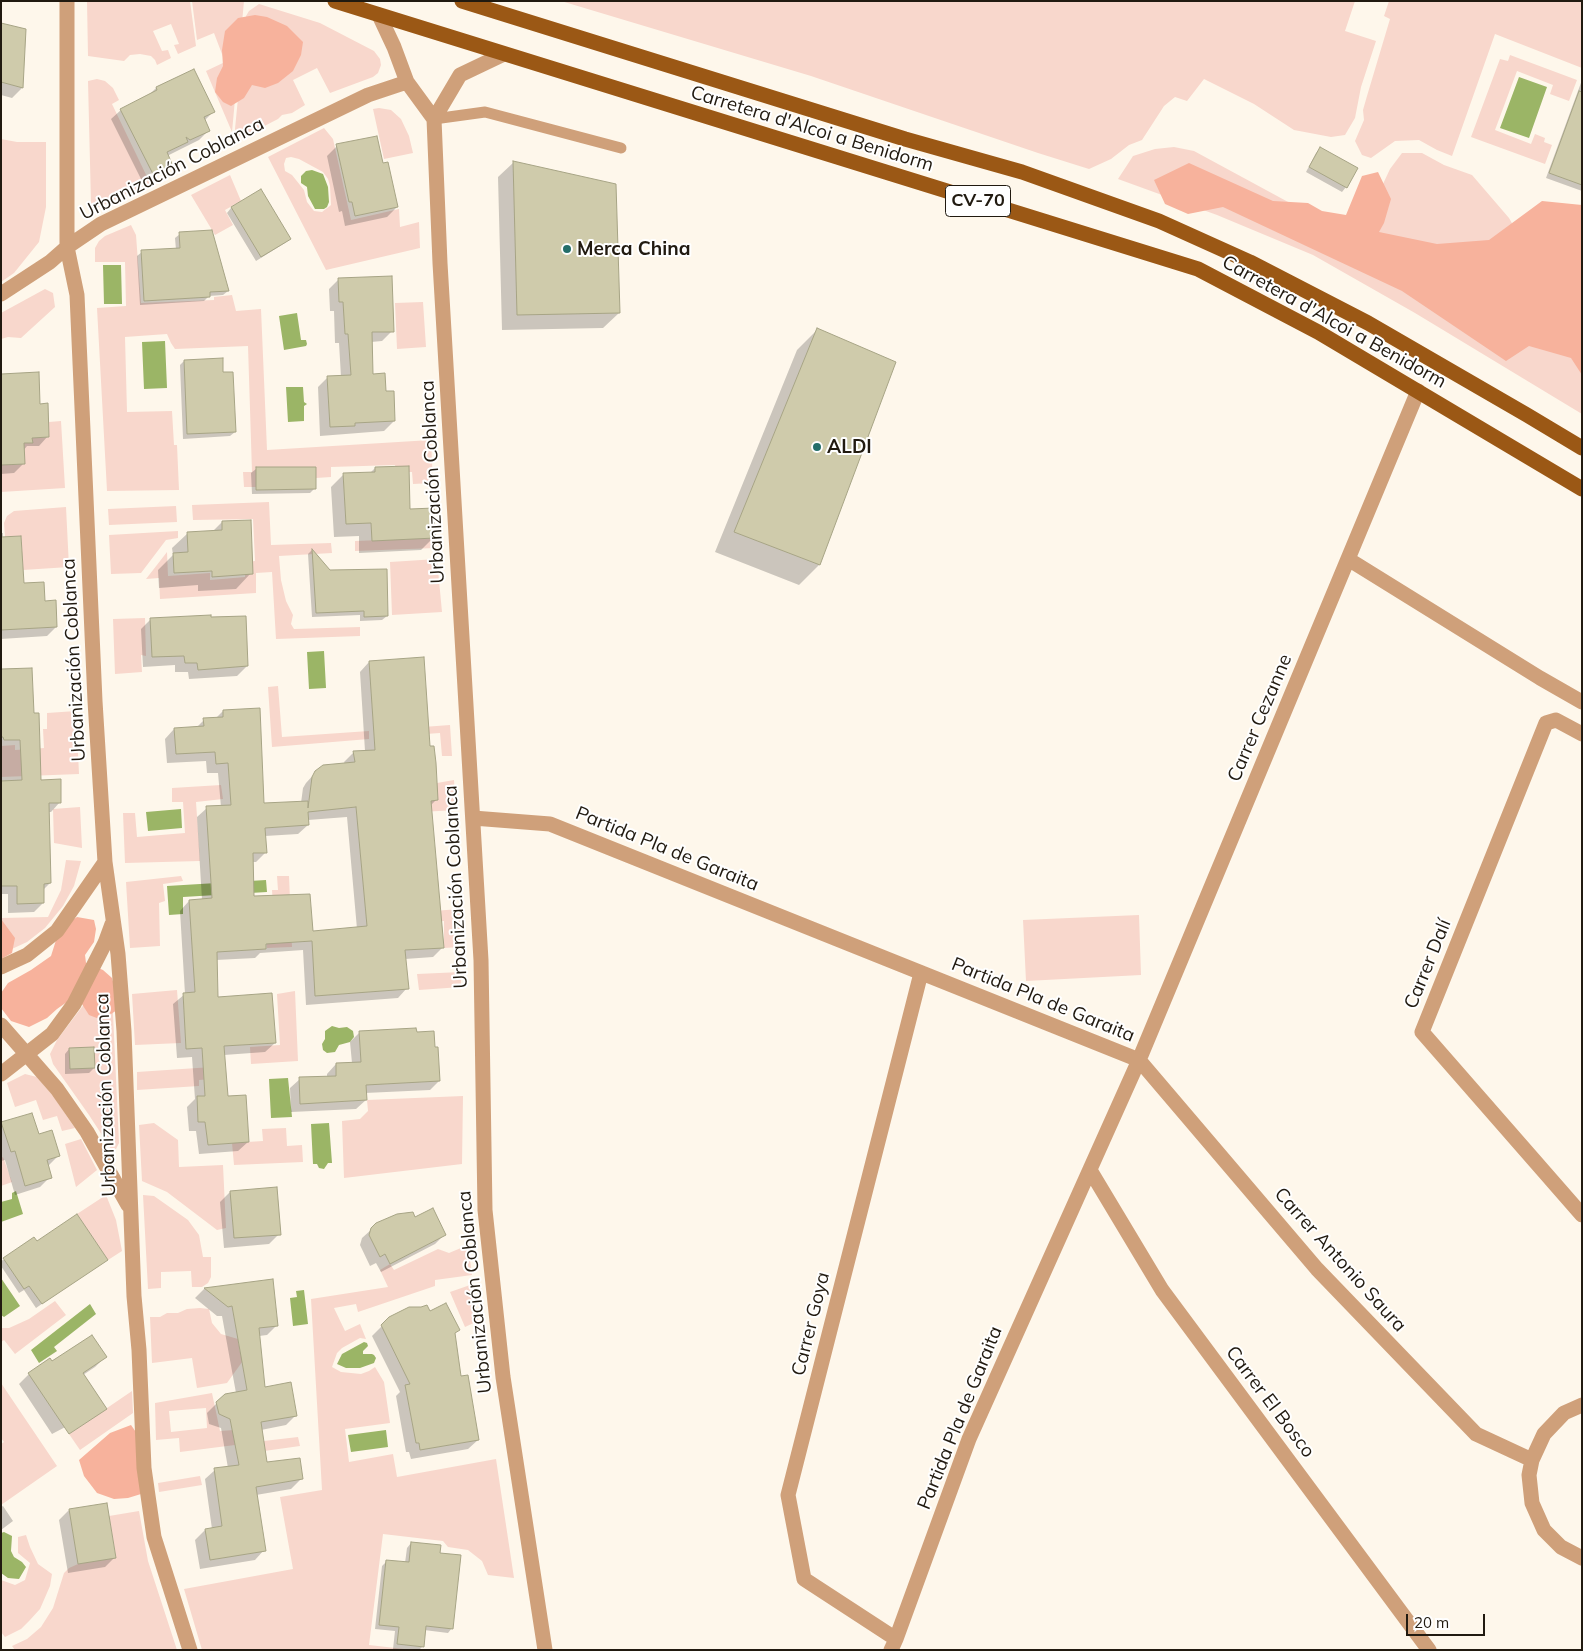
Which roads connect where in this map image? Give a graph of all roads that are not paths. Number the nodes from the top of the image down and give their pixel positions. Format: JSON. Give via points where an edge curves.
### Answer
{"nodes":[{"id":1,"x":67,"y":1,"type":"edge"},
{"id":2,"x":335,"y":1,"type":"edge"},
{"id":3,"x":462,"y":1,"type":"edge"},
{"id":4,"x":379,"y":15,"type":"junction"},
{"id":5,"x":504,"y":54,"type":"junction"},
{"id":6,"x":407,"y":82,"type":"junction"},
{"id":7,"x":434,"y":118,"type":"junction"},
{"id":8,"x":621,"y":148,"type":"dead end"},
{"id":9,"x":67,"y":247,"type":"junction"},
{"id":10,"x":1,"y":294,"type":"edge"},
{"id":11,"x":1418,"y":391,"type":"junction"},
{"id":12,"x":1582,"y":448,"type":"edge"},
{"id":13,"x":1582,"y":489,"type":"edge"},
{"id":14,"x":1348,"y":559,"type":"junction"},
{"id":15,"x":1582,"y":702,"type":"edge"},
{"id":16,"x":1582,"y":734,"type":"edge"},
{"id":17,"x":473,"y":818,"type":"junction"},
{"id":18,"x":105,"y":862,"type":"junction"},
{"id":19,"x":114,"y":920,"type":"junction"},
{"id":20,"x":1,"y":968,"type":"edge"},
{"id":21,"x":921,"y":973,"type":"junction"},
{"id":22,"x":1,"y":1025,"type":"edge"},
{"id":23,"x":26,"y":1055,"type":"junction"},
{"id":24,"x":1138,"y":1060,"type":"junction"},
{"id":25,"x":1,"y":1074,"type":"edge"},
{"id":26,"x":1090,"y":1170,"type":"junction"},
{"id":27,"x":130,"y":1208,"type":"junction"},
{"id":28,"x":1582,"y":1215,"type":"edge"},
{"id":29,"x":1582,"y":1405,"type":"edge"},
{"id":30,"x":1532,"y":1460,"type":"junction"},
{"id":31,"x":1582,"y":1558,"type":"edge"},
{"id":32,"x":894,"y":1645,"type":"edge"},
{"id":33,"x":190,"y":1650,"type":"edge"},
{"id":34,"x":545,"y":1650,"type":"edge"},
{"id":35,"x":1429,"y":1650,"type":"edge"}],
"edges":[{"from":1,"to":9,"type":"street","name":"Urbanización Coblanca"},
{"from":2,"to":4,"type":"main road","name":"Carretera d'Alcoi a Benidorm","number":"CV-70"},
{"from":3,"to":12,"type":"main road","name":"Carretera d'Alcoi a Benidorm","number":"CV-70","via":[[895,136],[1022,172],[1159,221],[1250,262],[1368,323]]},
{"from":4,"to":5,"type":"main road","name":"Carretera d'Alcoi a Benidorm","number":"CV-70"},
{"from":4,"to":6,"type":"street"},
{"from":5,"to":7,"type":"street","via":[[460,75]]},
{"from":5,"to":11,"type":"main road","name":"Carretera d'Alcoi a Benidorm","number":"CV-70","via":[[1198,269],[1318,332]]},
{"from":6,"to":7,"type":"street"},
{"from":6,"to":9,"type":"street","name":"Urbanización Coblanca","via":[[368,95],[100,224]]},
{"from":7,"to":8,"type":"lane","via":[[485,112]]},
{"from":7,"to":17,"type":"street","name":"Urbanización Coblanca"},
{"from":9,"to":10,"type":"street","name":"Urbanización Coblanca"},
{"from":9,"to":18,"type":"street","name":"Urbanización Coblanca","via":[[77,295]]},
{"from":11,"to":13,"type":"main road","name":"Carretera d'Alcoi a Benidorm","number":"CV-70"},
{"from":11,"to":14,"type":"street","name":"Carrer Cezanne"},
{"from":14,"to":15,"type":"street"},
{"from":14,"to":24,"type":"street","name":"Carrer Cezanne"},
{"from":16,"to":28,"type":"street","name":"Carrer Dalí","via":[[1556,720],[1546,723],[1422,1032]]},
{"from":17,"to":21,"type":"street","name":"Partida Pla de Garaita","via":[[550,824]]},
{"from":17,"to":34,"type":"street","name":"Urbanización Coblanca","via":[[481,965],[485,1210],[503,1377]]},
{"from":18,"to":19,"type":"street","name":"Urbanización Coblanca"},
{"from":18,"to":20,"type":"street","via":[[57,931],[27,955]]},
{"from":19,"to":23,"type":"street","name":"Urbanización Coblanca","via":[[74,1004],[52,1034]]},
{"from":19,"to":27,"type":"street","name":"Urbanización Coblanca","via":[[124,1031]]},
{"from":21,"to":24,"type":"street","name":"Partida Pla de Garaita"},
{"from":21,"to":32,"type":"street","name":"Carrer Goya","via":[[788,1495],[804,1579]]},
{"from":22,"to":23,"type":"street","name":"Urbanización Coblanca"},
{"from":23,"to":25,"type":"street","name":"Urbanización Coblanca"},
{"from":23,"to":27,"type":"street","name":"Urbanización Coblanca","via":[[57,1088],[87,1132]]},
{"from":24,"to":26,"type":"street","name":"Partida Pla de Garaita"},
{"from":24,"to":30,"type":"street","name":"Carrer Antonio Saura","via":[[1317,1269],[1476,1434]]},
{"from":26,"to":32,"type":"street","name":"Partida Pla de Garaita","via":[[969,1439]]},
{"from":26,"to":35,"type":"street","name":"Carrer El Bosco","via":[[1162,1290]]},
{"from":27,"to":33,"type":"street","name":"Urbanización Coblanca","via":[[144,1468],[154,1537]]},
{"from":29,"to":30,"type":"street","via":[[1564,1414],[1544,1434]]},
{"from":30,"to":31,"type":"street","via":[[1529,1475],[1532,1504],[1544,1530],[1561,1547]]}]}
